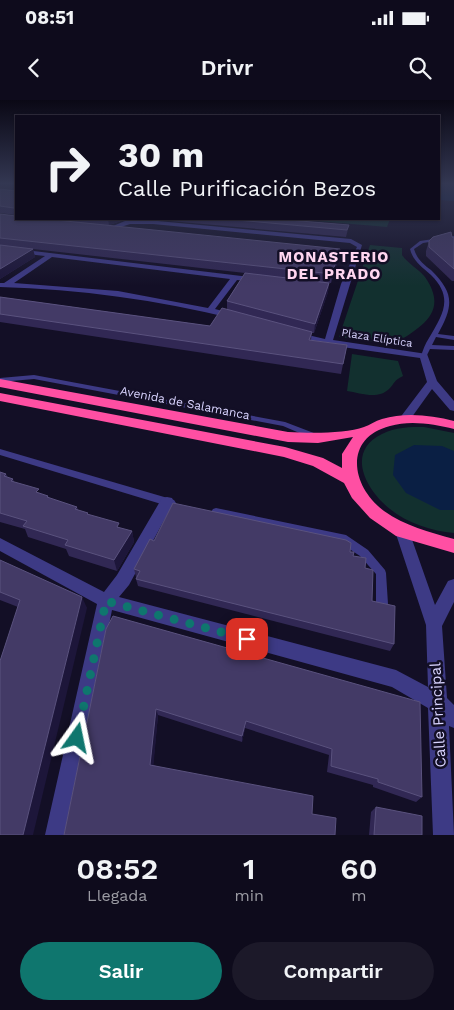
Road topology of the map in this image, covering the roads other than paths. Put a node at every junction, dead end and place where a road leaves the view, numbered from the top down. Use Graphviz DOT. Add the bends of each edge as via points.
graph roads {
  1 [pos="128,230"];
  2 [pos="454,237"];
  3 [pos="0,250"];
  4 [pos="317,250"];
  5 [pos="356,254"];
  6 [pos="51,255"];
  7 [pos="235,277"];
  8 [pos="270,281"];
  9 [pos="3,285"];
  10 [pos="334,288"];
  11 [pos="343,289"];
  12 [pos="210,310"];
  13 [pos="246,321"];
  14 [pos="289,333"];
  15 [pos="434,335"];
  16 [pos="454,338"];
  17 [pos="328,342"];
  18 [pos="454,348"];
  19 [pos="426,352"];
  20 [pos="0,381"];
  21 [pos="432,382"];
  22 [pos="0,397"];
  23 [pos="454,408"];
  24 [pos="406,419"];
  25 [pos="454,425"];
  26 [pos="366,432"];
  27 [pos="0,452"];
  28 [pos="350,479"];
  29 [pos="172,503"];
  30 [pos="206,510"];
  31 [pos="402,531"];
  32 [pos="0,544"];
  33 [pos="454,546"];
  34 [pos="454,586"];
  35 [pos="106,601"];
  36 [pos="382,604"];
  37 [pos="434,625"];
  38 [pos="438,703"];
  39 [pos="454,718"];
  40 [pos="56,835"];
  41 [pos="444,835"];
  1 -- 5 [label="street" via="106,228 131,221 153,222 351,241 360,246"];
  2 -- 15 [label="lane" via="422,242 412,248 415,258 437,276 450,297 445,320"];
  3 -- 6 [label="street"];
  4 -- 5 [label="street"];
  5 -- 11 [label="street, Plaza Elíptica"];
  6 -- 7 [label="street"];
  6 -- 9 [label="street"];
  7 -- 8 [label="street"];
  7 -- 12 [label="street"];
  9 -- 12 [label="street" via="110,293"];
  10 -- 11 [label="street"];
  11 -- 17 [label="street, Plaza Elíptica"];
  12 -- 13 [label="street"];
  14 -- 17 [label="street"];
  15 -- 16 [label="lane"];
  15 -- 19 [label="lane"];
  17 -- 19 [label="street, Plaza Elíptica"];
  18 -- 19 [label="lane"];
  19 -- 21 [label="street"];
  20 -- 26 [label="highway, Avenida de Salamanca" via="288,437 318,438"];
  21 -- 23 [label="street"];
  21 -- 24 [label="street"];
  22 -- 28 [label="highway" via="285,452 318,462"];
  24 -- 25 [label="highway"];
  24 -- 26 [label="highway" via="386,422"];
  26 -- 28 [label="highway" via="349,454"];
  27 -- 29 [label="lane"];
  28 -- 31 [label="highway" via="358,494 376,514"];
  29 -- 35 [label="street"];
  30 -- 36 [label="lane" via="342,538 364,553 381,573"];
  31 -- 33 [label="highway"];
  31 -- 37 [label="street, Calle Principal"];
  32 -- 35 [label="street"];
  34 -- 37 [label="street"];
  35 -- 38 [label="street" via="396,680"];
  35 -- 40 [label="street"];
  37 -- 38 [label="street, Calle Principal"];
  38 -- 39 [label="street"];
  38 -- 41 [label="street, Calle Principal"];
}
